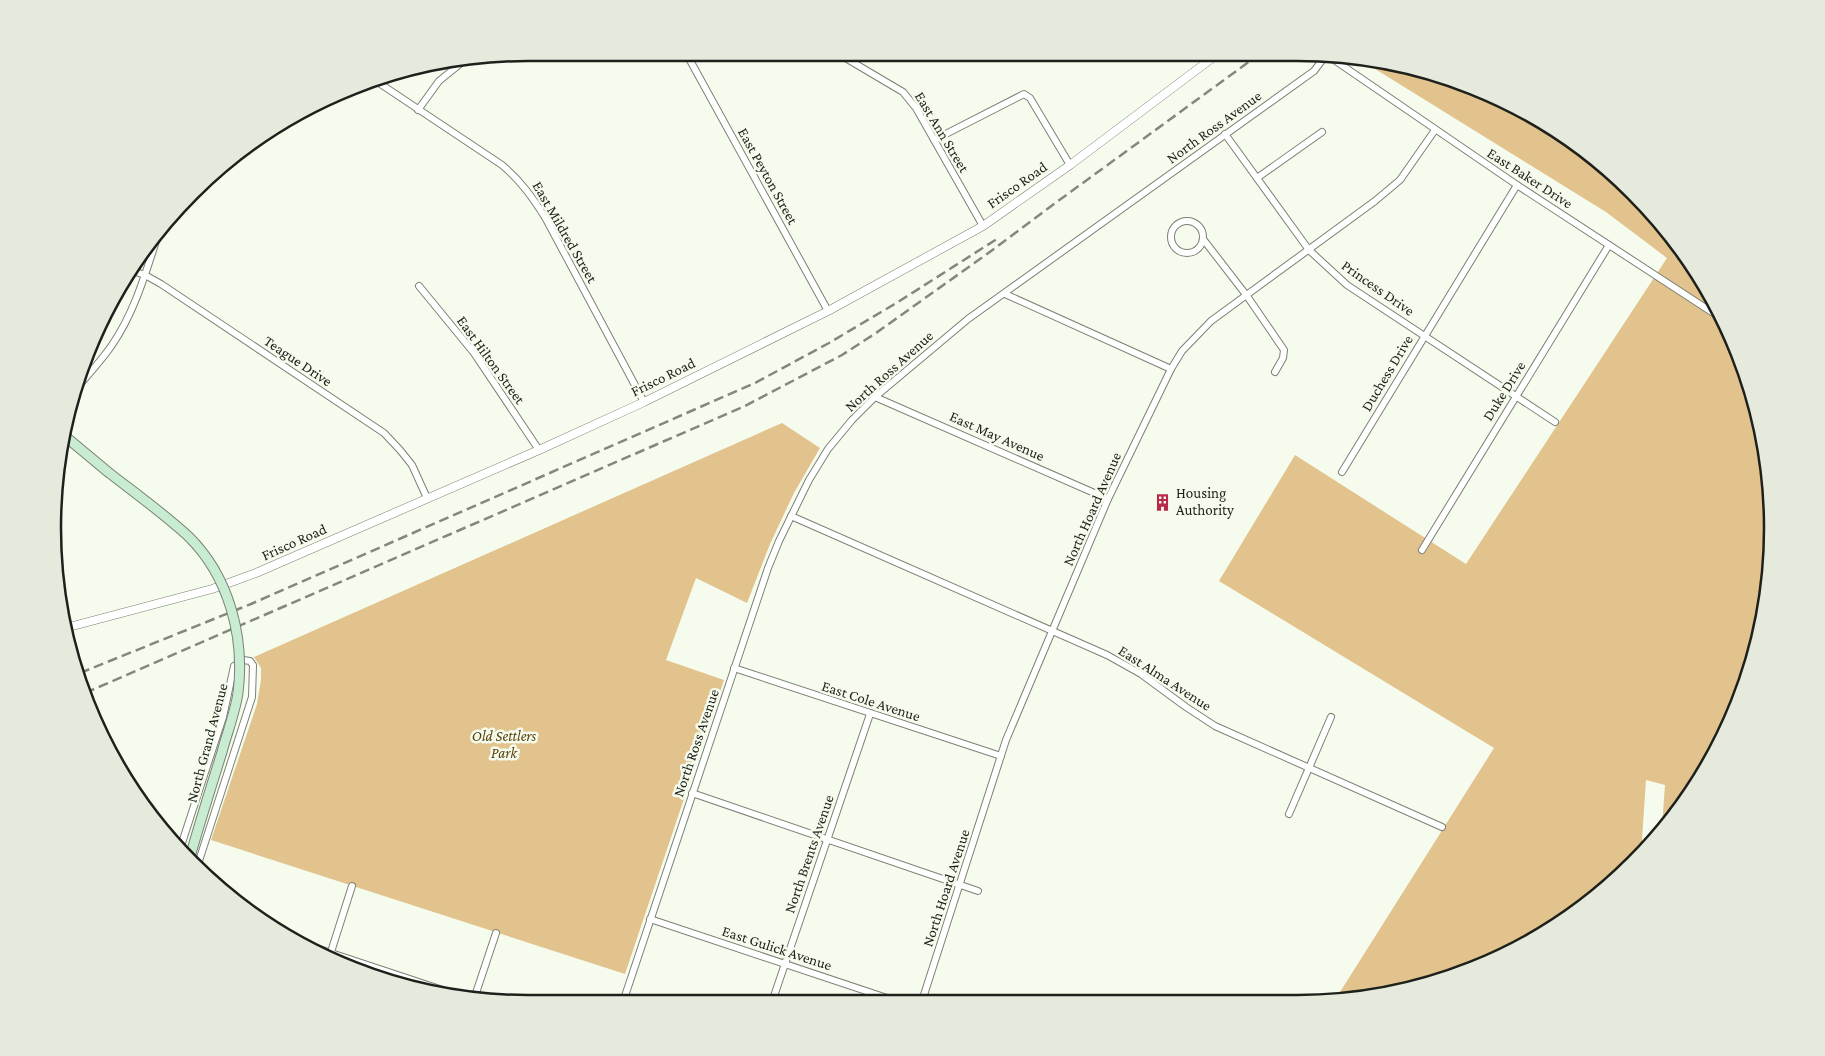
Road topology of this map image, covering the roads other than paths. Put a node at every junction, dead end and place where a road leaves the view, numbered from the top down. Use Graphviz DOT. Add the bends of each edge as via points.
graph roads {
  1 [pos="690,61"];
  2 [pos="851,61"];
  3 [pos="1208,61"];
  4 [pos="1320,62"];
  5 [pos="1338,63"];
  6 [pos="457,67"];
  7 [pos="382,85"];
  8 [pos="418,110"];
  9 [pos="1435,130"];
  10 [pos="1322,132"];
  11 [pos="1225,134"];
  12 [pos="934,140"];
  13 [pos="1070,165"];
  14 [pos="1257,178"];
  15 [pos="1517,185"];
  16 [pos="983,226"];
  17 [pos="1203,239"];
  18 [pos="1609,244"];
  19 [pos="1309,250"];
  20 [pos="153,251"];
  21 [pos="138,273"];
  22 [pos="145,275"];
  23 [pos="419,286"];
  24 [pos="1005,294"];
  25 [pos="1247,296"];
  26 [pos="1710,310"];
  27 [pos="828,311"];
  28 [pos="1425,335"];
  29 [pos="1171,369"];
  30 [pos="1275,372"];
  31 [pos="87,376"];
  32 [pos="1516,395"];
  33 [pos="875,397"];
  34 [pos="644,402"];
  35 [pos="1555,422"];
  36 [pos="70,440"];
  37 [pos="539,450"];
  38 [pos="1342,472"];
  39 [pos="427,498"];
  40 [pos="1108,499"];
  41 [pos="791,516"];
  42 [pos="1422,550"];
  43 [pos="72,626"];
  44 [pos="1052,631"];
  45 [pos="734,668"];
  46 [pos="870,714"];
  47 [pos="1331,717"];
  48 [pos="1001,756"];
  49 [pos="1308,768"];
  50 [pos="692,793"];
  51 [pos="1289,814"];
  52 [pos="1442,827"];
  53 [pos="827,838"];
  54 [pos="182,842"];
  55 [pos="192,851"];
  56 [pos="199,859"];
  57 [pos="960,885"];
  58 [pos="352,886"];
  59 [pos="978,891"];
  60 [pos="650,919"];
  61 [pos="496,933"];
  62 [pos="331,951"];
  63 [pos="785,964"];
  64 [pos="368,966"];
  65 [pos="410,980"];
  66 [pos="476,992"];
  67 [pos="625,995"];
  68 [pos="774,995"];
  69 [pos="878,995"];
  70 [pos="924,995"];
  1 -- 27 [label="street, East Peyton Street"];
  2 -- 12 [label="street, East Ann Street" via="904,92"];
  3 -- 13 [label="street, Frisco Road"];
  4 -- 11 [label="street, North Ross Avenue" via="1314,71"];
  5 -- 9 [label="street, East Baker Drive"];
  6 -- 8 [label="street" via="439,81"];
  7 -- 8 [label="street, East Mildred Street"];
  8 -- 34 [label="street, East Mildred Street" via="502,164 530,192"];
  9 -- 15 [label="street, East Baker Drive"];
  9 -- 19 [label="street, North Hoard Avenue" via="1400,180"];
  10 -- 14 [label="street"];
  11 -- 14 [label="street, Princess Drive"];
  11 -- 24 [label="street, North Ross Avenue"];
  12 -- 13 [label="street" via="1024,94 1030,98"];
  12 -- 16 [label="street, East Ann Street"];
  13 -- 16 [label="street, Frisco Road"];
  14 -- 19 [label="street, Princess Drive"];
  15 -- 18 [label="street, East Baker Drive"];
  15 -- 28 [label="street, Duchess Drive"];
  16 -- 27 [label="street, Frisco Road"];
  17 -- 17 [label="street" via="1198,249 1188,254 1173,246 1170,235 1174,226 1188,221 1198,225"];
  17 -- 25 [label="street"];
  18 -- 26 [label="street, East Baker Drive"];
  18 -- 32 [label="street, Duke Drive"];
  19 -- 25 [label="street, North Hoard Avenue"];
  19 -- 28 [label="street, Princess Drive" via="1347,285"];
  20 -- 22 [label="street"];
  21 -- 22 [label="street, Teague Drive"];
  22 -- 31 [label="street" via="113,344"];
  22 -- 39 [label="street, Teague Drive" via="384,433 412,465"];
  23 -- 37 [label="street, East Hilton Street" via="474,354"];
  24 -- 29 [label="street"];
  24 -- 33 [label="street, North Ross Avenue" via="968,319"];
  25 -- 29 [label="street, North Hoard Avenue" via="1211,321 1182,351"];
  25 -- 30 [label="street" via="1284,350"];
  27 -- 34 [label="street, Frisco Road"];
  28 -- 32 [label="street, Princess Drive"];
  28 -- 38 [label="street, Duchess Drive"];
  29 -- 40 [label="street, North Hoard Avenue"];
  32 -- 35 [label="street, Princess Drive"];
  32 -- 42 [label="street, Duke Drive"];
  33 -- 40 [label="street, East May Avenue"];
  33 -- 41 [label="street, North Ross Avenue" via="828,449"];
  34 -- 37 [label="street, Frisco Road"];
  36 -- 55 [label="main road, North Grand Avenue, bridge" via="188,537 203,554 224,590 236,629 238,694"];
  37 -- 39 [label="street, Frisco Road"];
  39 -- 43 [label="street, Frisco Road" via="212,589"];
  40 -- 44 [label="street, North Hoard Avenue"];
  41 -- 44 [label="street, East Alma Avenue"];
  41 -- 45 [label="street, North Ross Avenue" via="768,568"];
  44 -- 48 [label="street, North Hoard Avenue"];
  44 -- 49 [label="street, East Alma Avenue" via="1141,674 1216,726"];
  45 -- 46 [label="street, East Cole Avenue"];
  45 -- 50 [label="street, North Ross Avenue"];
  46 -- 48 [label="street, East Cole Avenue"];
  46 -- 53 [label="street, North Brents Avenue"];
  47 -- 49 [label="street"];
  48 -- 57 [label="street, North Hoard Avenue"];
  49 -- 51 [label="street"];
  49 -- 52 [label="street, East Alma Avenue"];
  50 -- 53 [label="street"];
  50 -- 60 [label="street, North Ross Avenue"];
  53 -- 57 [label="street"];
  53 -- 63 [label="street, North Brents Avenue"];
  54 -- 56 [label="street" via="223,717 234,666 243,660 250,661 253,665 252,697"];
  57 -- 59 [label="street"];
  57 -- 70 [label="street, North Hoard Avenue"];
  58 -- 62 [label="street"];
  60 -- 63 [label="street, East Gulick Avenue"];
  60 -- 67 [label="street, North Ross Avenue"];
  61 -- 66 [label="street"];
  63 -- 68 [label="street, North Brents Avenue"];
  63 -- 69 [label="street, East Gulick Avenue"];
  64 -- 65 [label="street"];
}
